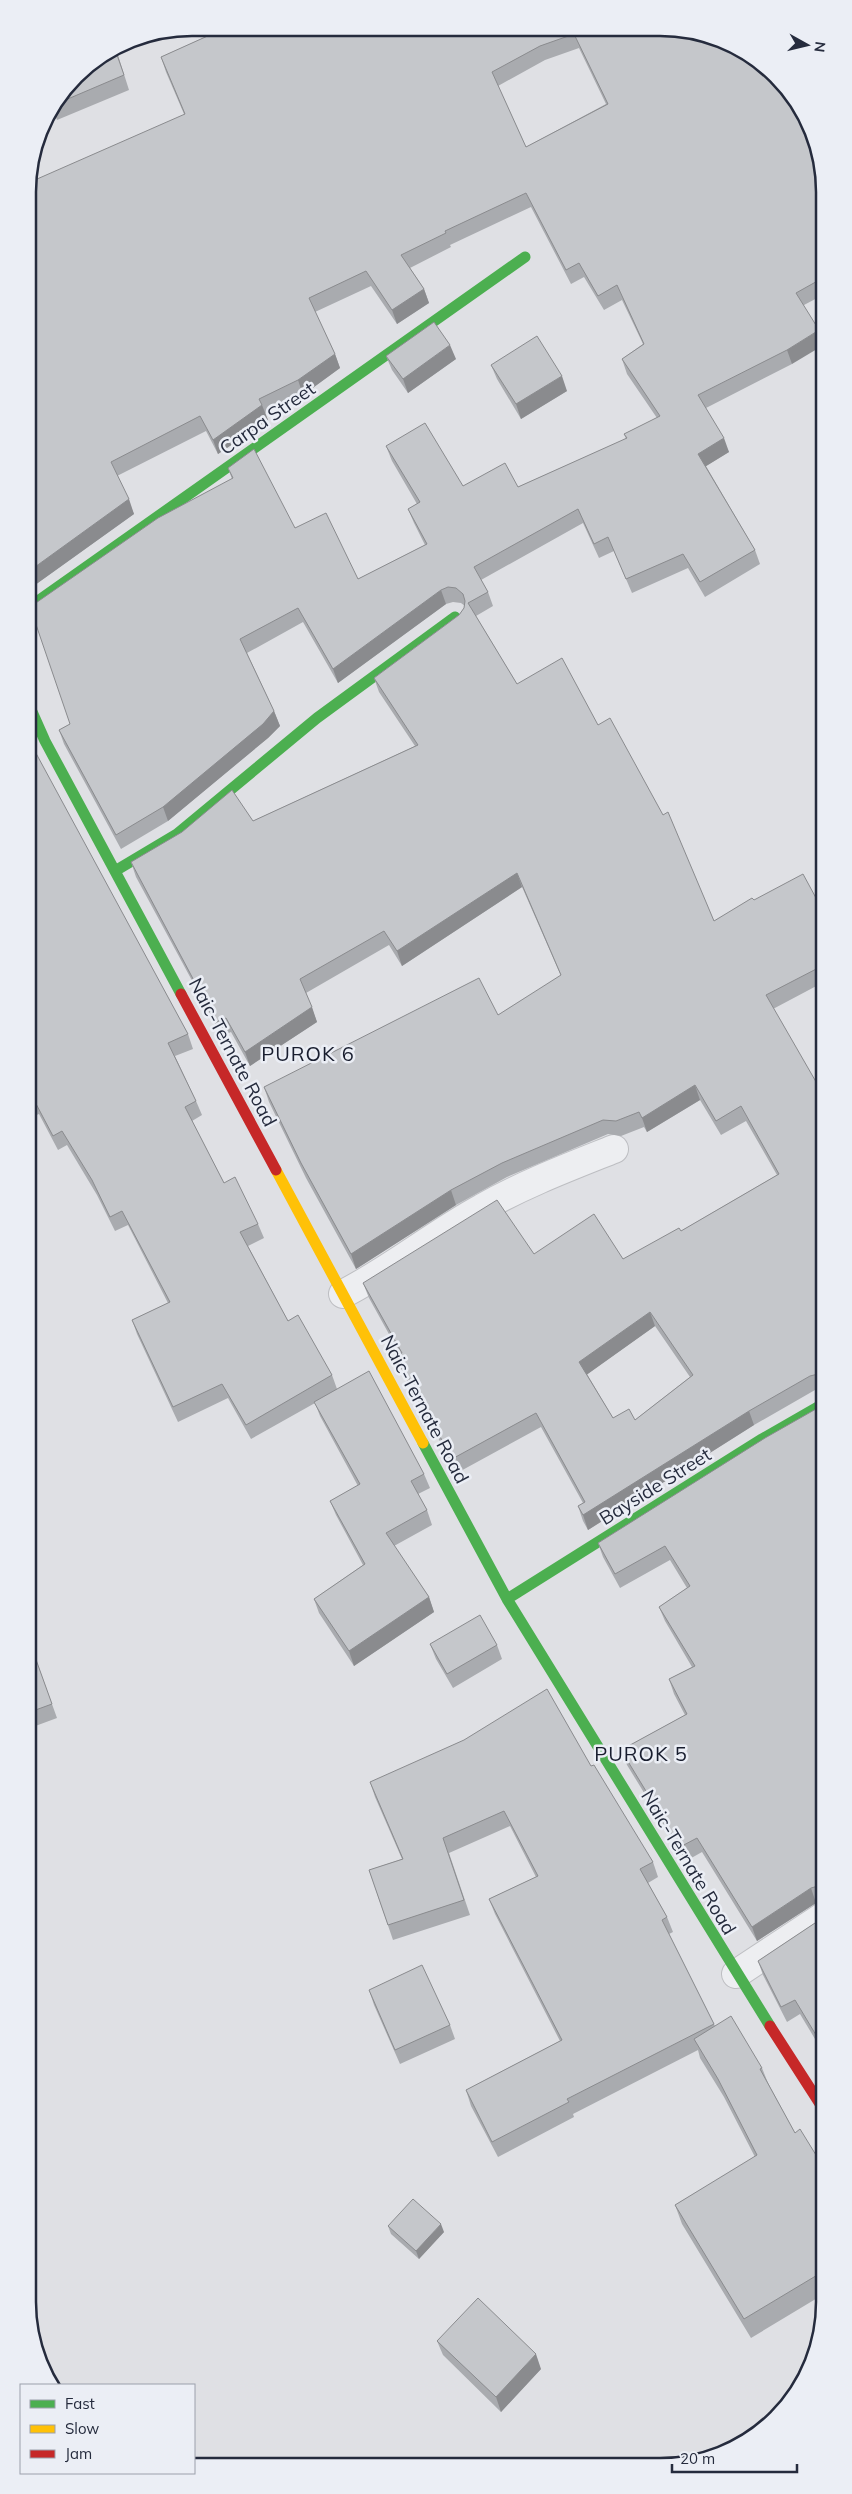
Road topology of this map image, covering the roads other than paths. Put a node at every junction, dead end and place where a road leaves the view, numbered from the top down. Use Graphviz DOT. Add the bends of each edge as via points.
graph roads {
  1 [pos="525,257"];
  2 [pos="37,602"];
  3 [pos="455,617"];
  4 [pos="37,721"];
  5 [pos="115,871"];
  6 [pos="614,1149"];
  7 [pos="343,1294"];
  8 [pos="815,1408"];
  9 [pos="507,1599"];
  10 [pos="815,1922"];
  11 [pos="736,1974"];
  12 [pos="815,2096"];
  1 -- 2 [label="main road, Carpa Street"];
  3 -- 5 [label="main road" via="317,718 177,834"];
  4 -- 5 [label="main road, Naic-Ternate Road"];
  5 -- 7 [label="main road, Naic-Ternate Road"];
  6 -- 7 [label="street" via="481,1208 372,1279"];
  7 -- 9 [label="main road, Naic-Ternate Road"];
  8 -- 9 [label="main road, Bayside Street"];
  9 -- 11 [label="main road, Naic-Ternate Road"];
  10 -- 11 [label="street"];
  11 -- 12 [label="main road, Naic-Ternate Road"];
}
